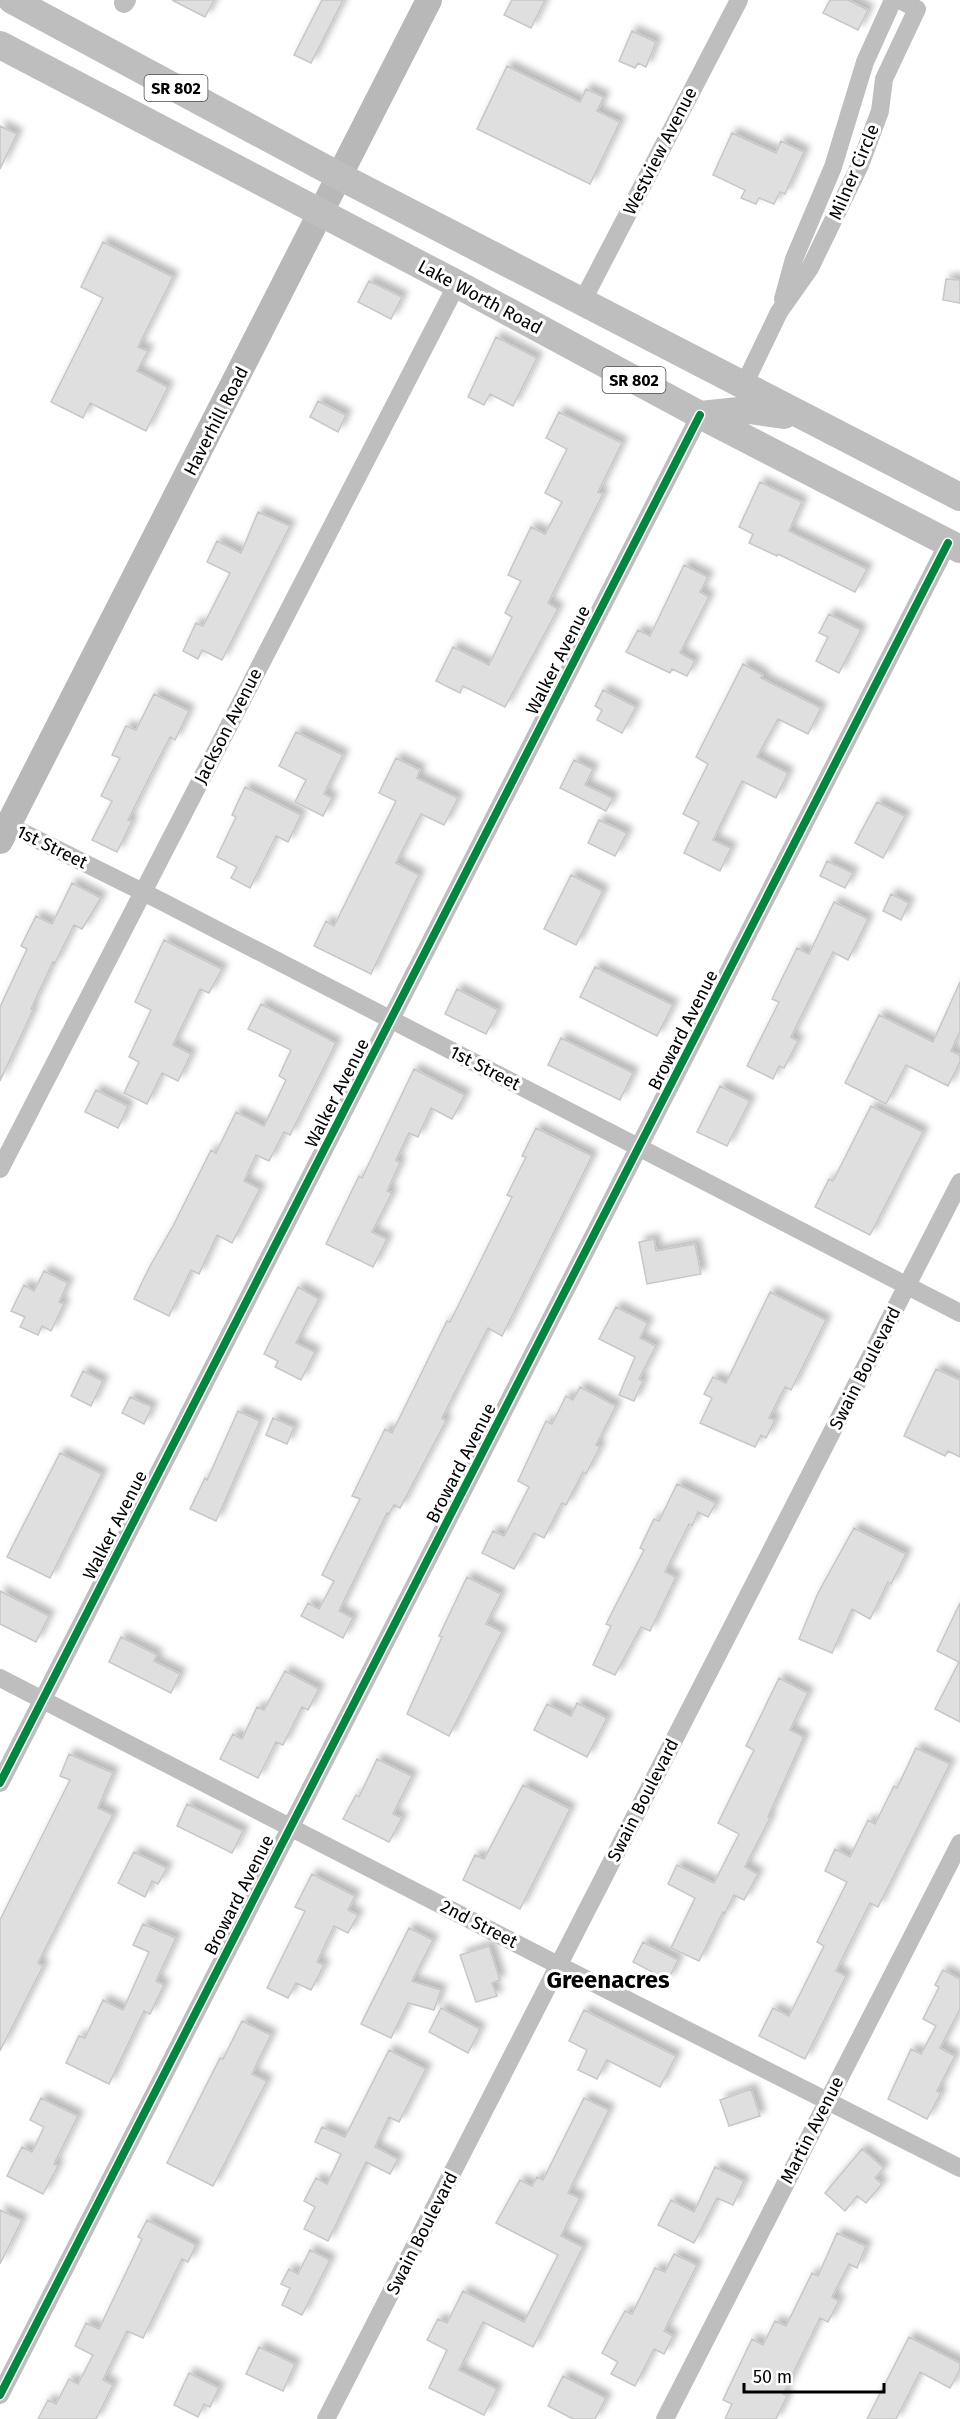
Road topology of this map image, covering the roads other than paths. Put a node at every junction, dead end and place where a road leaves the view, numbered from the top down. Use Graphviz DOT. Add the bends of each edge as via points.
graph roads {
  1 [pos="12,0"];
  2 [pos="429,0"];
  3 [pos="739,0"];
  4 [pos="893,0"];
  5 [pos="900,0"];
  6 [pos="0,45"];
  7 [pos="341,177"];
  8 [pos="322,215"];
  9 [pos="457,284"];
  10 [pos="582,302"];
  11 [pos="779,312"];
  12 [pos="744,385"];
  13 [pos="700,416"];
  14 [pos="807,418"];
  15 [pos="960,497"];
  16 [pos="954,546"];
  17 [pos="4,833"];
  18 [pos="142,891"];
  19 [pos="391,1019"];
  20 [pos="639,1148"];
  21 [pos="0,1169"];
  22 [pos="960,1182"];
  23 [pos="906,1287"];
  24 [pos="960,1313"];
  25 [pos="0,1678"];
  26 [pos="42,1700"];
  27 [pos="0,1783"];
  28 [pos="291,1828"];
  29 [pos="960,1843"];
  30 [pos="558,1965"];
  31 [pos="827,2100"];
  32 [pos="960,2168"];
  33 [pos="0,2396"];
  34 [pos="326,2419"];
  35 [pos="665,2419"];
  1 -- 7 [label="main road, SR 802"];
  2 -- 7 [label="street, Haverhill Road"];
  3 -- 10 [label="street, Westview Avenue"];
  4 -- 11 [label="street, Milner Circle" via="866,62 832,167 794,259"];
  5 -- 11 [label="street, Milner Circle" via="917,9 884,79 880,111 860,165 810,268"];
  6 -- 8 [label="main road, Lake Worth Road / SR 802"];
  7 -- 8 [label="street, Haverhill Road"];
  7 -- 10 [label="main road, SR 802"];
  8 -- 9 [label="main road, Lake Worth Road / SR 802"];
  8 -- 17 [label="street, Haverhill Road"];
  9 -- 13 [label="main road, Lake Worth Road / SR 802"];
  9 -- 18 [label="street, Jackson Avenue"];
  10 -- 12 [label="main road, SR 802"];
  11 -- 12 [label="street, Milner Circle"];
  12 -- 14 [label="main road, SR 802"];
  13 -- 14 [label="main road" via="749,410"];
  13 -- 16 [label="main road, Lake Worth Road / SR 802"];
  13 -- 19 [label="street, Walker Avenue"];
  14 -- 15 [label="main road, SR 802"];
  16 -- 20 [label="street, Broward Avenue"];
  17 -- 18 [label="street, 1st Street"];
  18 -- 19 [label="street, 1st Street"];
  18 -- 21 [label="street, Jackson Avenue"];
  19 -- 20 [label="street, 1st Street"];
  19 -- 26 [label="street, Walker Avenue"];
  20 -- 23 [label="street, 1st Street"];
  20 -- 28 [label="street, Broward Avenue"];
  22 -- 23 [label="street, Swain Boulevard"];
  23 -- 24 [label="street, 1st Street"];
  23 -- 30 [label="street, Swain Boulevard"];
  25 -- 26 [label="street, 2nd Street"];
  26 -- 27 [label="street, Walker Avenue"];
  26 -- 28 [label="street, 2nd Street"];
  28 -- 30 [label="street, 2nd Street"];
  28 -- 33 [label="street, Broward Avenue"];
  29 -- 31 [label="street, Martin Avenue"];
  30 -- 31 [label="street, 2nd Street"];
  30 -- 34 [label="street, Swain Boulevard"];
  31 -- 32 [label="street, 2nd Street"];
  31 -- 35 [label="street, Martin Avenue"];
}
